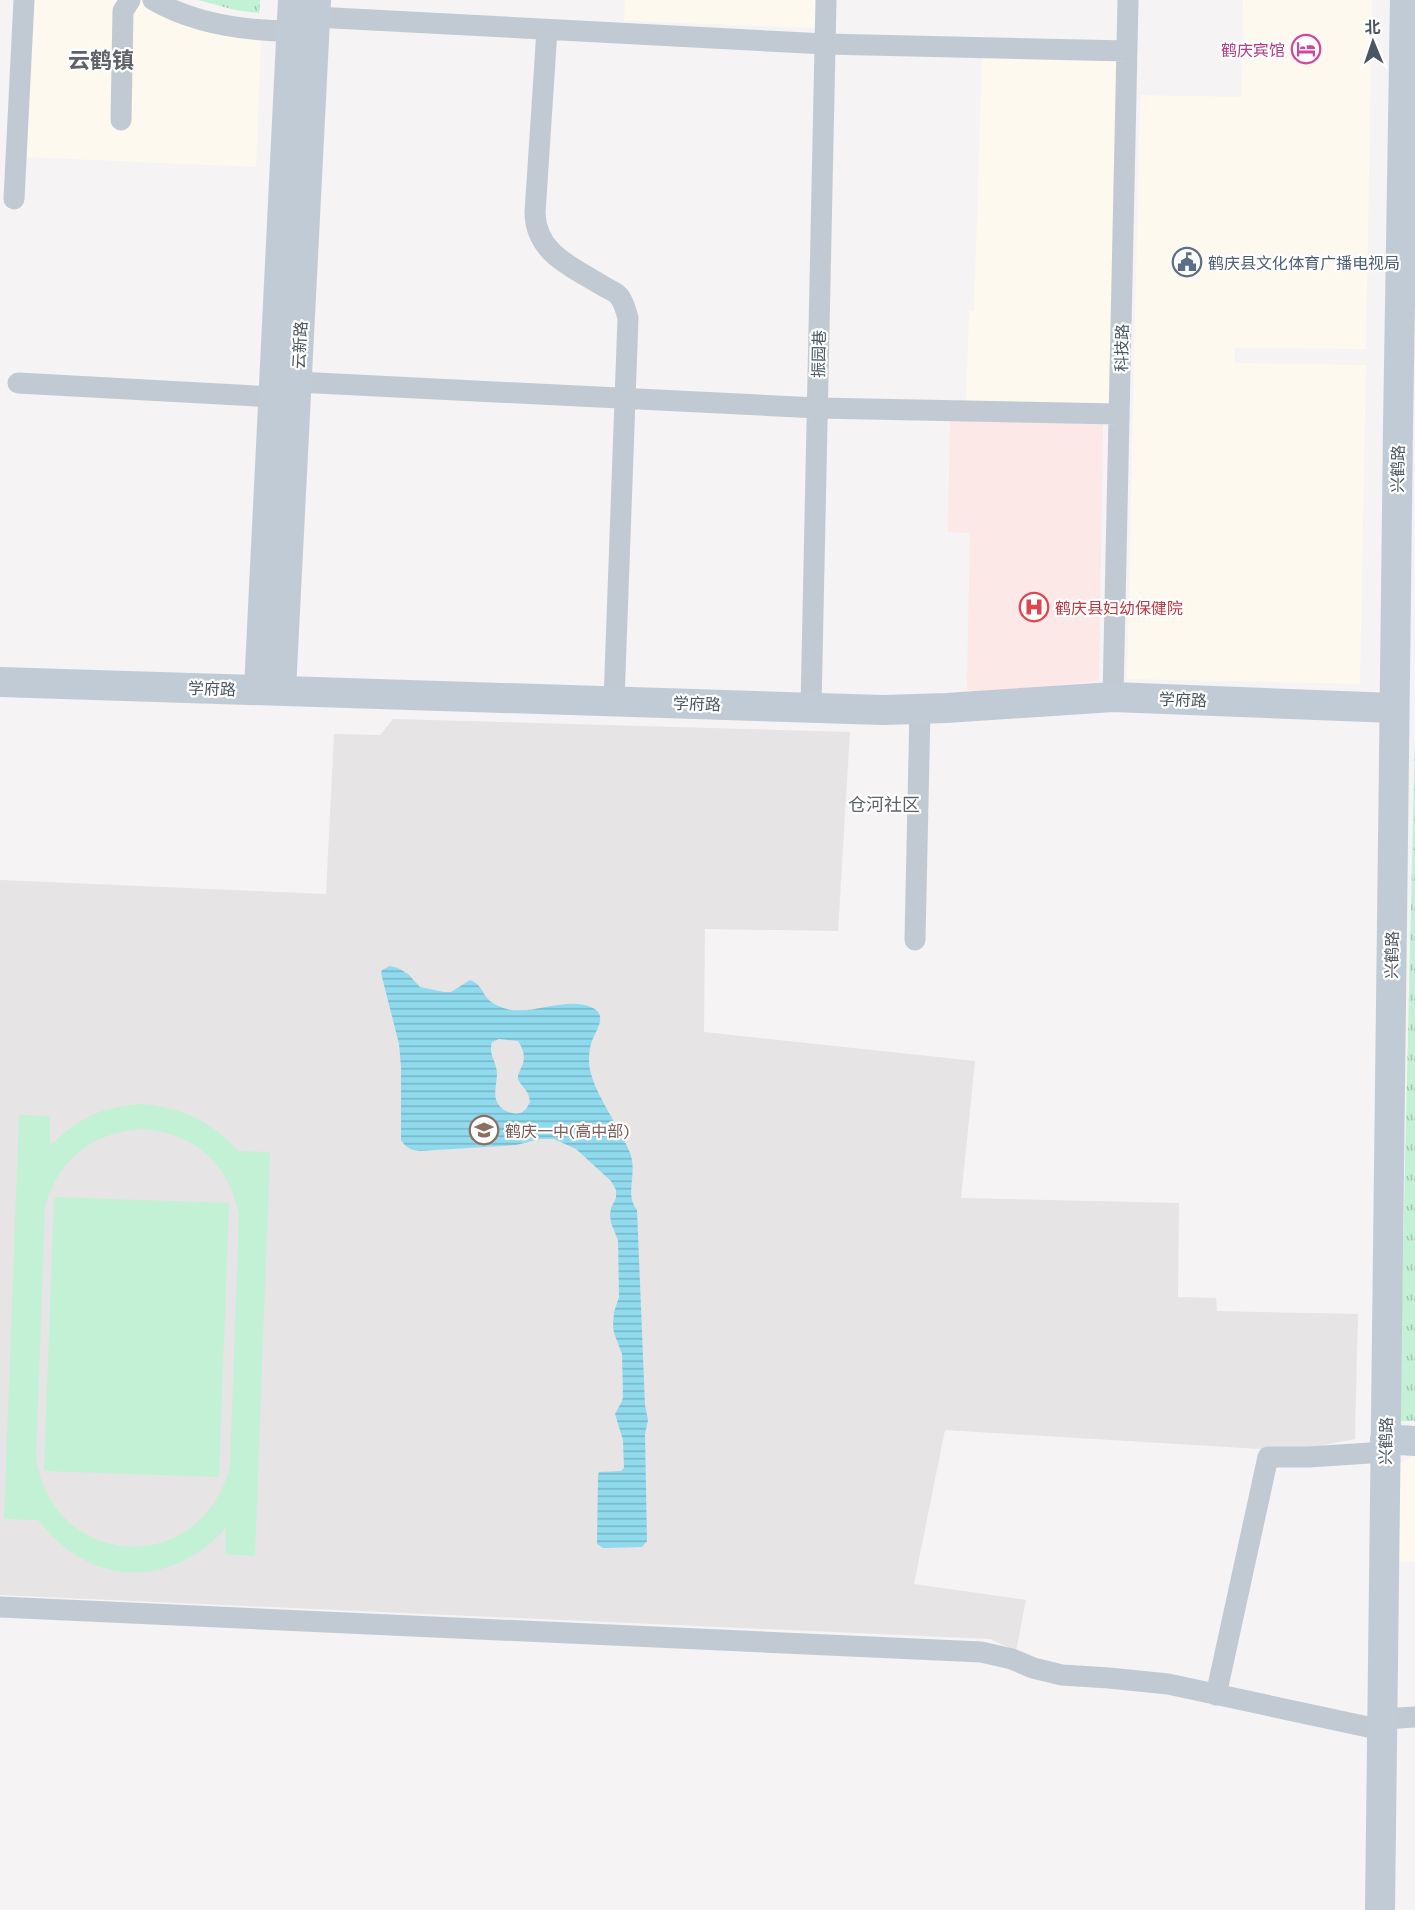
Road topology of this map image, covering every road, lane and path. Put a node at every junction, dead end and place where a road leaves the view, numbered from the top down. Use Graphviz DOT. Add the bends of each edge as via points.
graph roads {
  1 [pos="24,0"];
  2 [pos="130,0"];
  3 [pos="153,0"];
  4 [pos="826,0"];
  5 [pos="1128,0"];
  6 [pos="1405,0"];
  7 [pos="304,12"];
  8 [pos="547,30"];
  9 [pos="825,44"];
  10 [pos="1127,51"];
  11 [pos="121,120"];
  12 [pos="14,199"];
  13 [pos="18,383"];
  14 [pos="285,389"];
  15 [pos="626,398"];
  16 [pos="817,408"];
  17 [pos="1119,414"];
  18 [pos="1406,427"];
  19 [pos="1405,638"];
  20 [pos="0,682"];
  21 [pos="270,690"];
  22 [pos="1113,697"];
  23 [pos="614,701"];
  24 [pos="811,707"];
  25 [pos="920,708"];
  26 [pos="1394,708"];
  27 [pos="915,940"];
  28 [pos="1415,1441"];
  29 [pos="1385,1446"];
  30 [pos="0,1607"];
  31 [pos="1216,1695"];
  32 [pos="1415,1718"];
  33 [pos="1382,1724"];
  34 [pos="1380,1910"];
  1 -- 12 [label="street"];
  2 -- 11 [label="street" via="123,11"];
  3 -- 7 [label="street" via="172,11 215,24 249,29"];
  4 -- 9 [label="street, 振园巷"];
  5 -- 10 [label="street, 科技路"];
  6 -- 18 [label="street, 兴鹤路"];
  7 -- 8 [label="street"];
  7 -- 14 [label="street, 云新路"];
  8 -- 9 [label="street"];
  8 -- 15 [label="street" via="536,223 542,241 554,255 619,296 628,328"];
  9 -- 10 [label="street"];
  9 -- 16 [label="street, 振园巷"];
  10 -- 17 [label="street, 科技路"];
  13 -- 14 [label="street"];
  14 -- 15 [label="street"];
  14 -- 21 [label="street, 云新路"];
  15 -- 16 [label="street"];
  15 -- 23 [label="street"];
  16 -- 17 [label="street"];
  16 -- 24 [label="street, 振园巷"];
  17 -- 22 [label="street, 科技路"];
  18 -- 19 [label="street, 兴鹤路"];
  19 -- 26 [label="street, 兴鹤路"];
  20 -- 21 [label="street, 学府路"];
  21 -- 23 [label="street, 学府路"];
  22 -- 25 [label="street, 学府路"];
  22 -- 26 [label="street, 学府路"];
  23 -- 24 [label="street, 学府路"];
  24 -- 25 [label="street, 学府路"];
  25 -- 27 [label="street"];
  26 -- 29 [label="street, 兴鹤路"];
  28 -- 29 [label="street"];
  29 -- 31 [label="street" via="1309,1457 1268,1456"];
  29 -- 33 [label="street, 兴鹤路"];
  30 -- 31 [label="street" via="981,1652 1062,1675 1168,1684"];
  31 -- 33 [label="street"];
  32 -- 33 [label="street"];
  33 -- 34 [label="street, 兴鹤路"];
}
